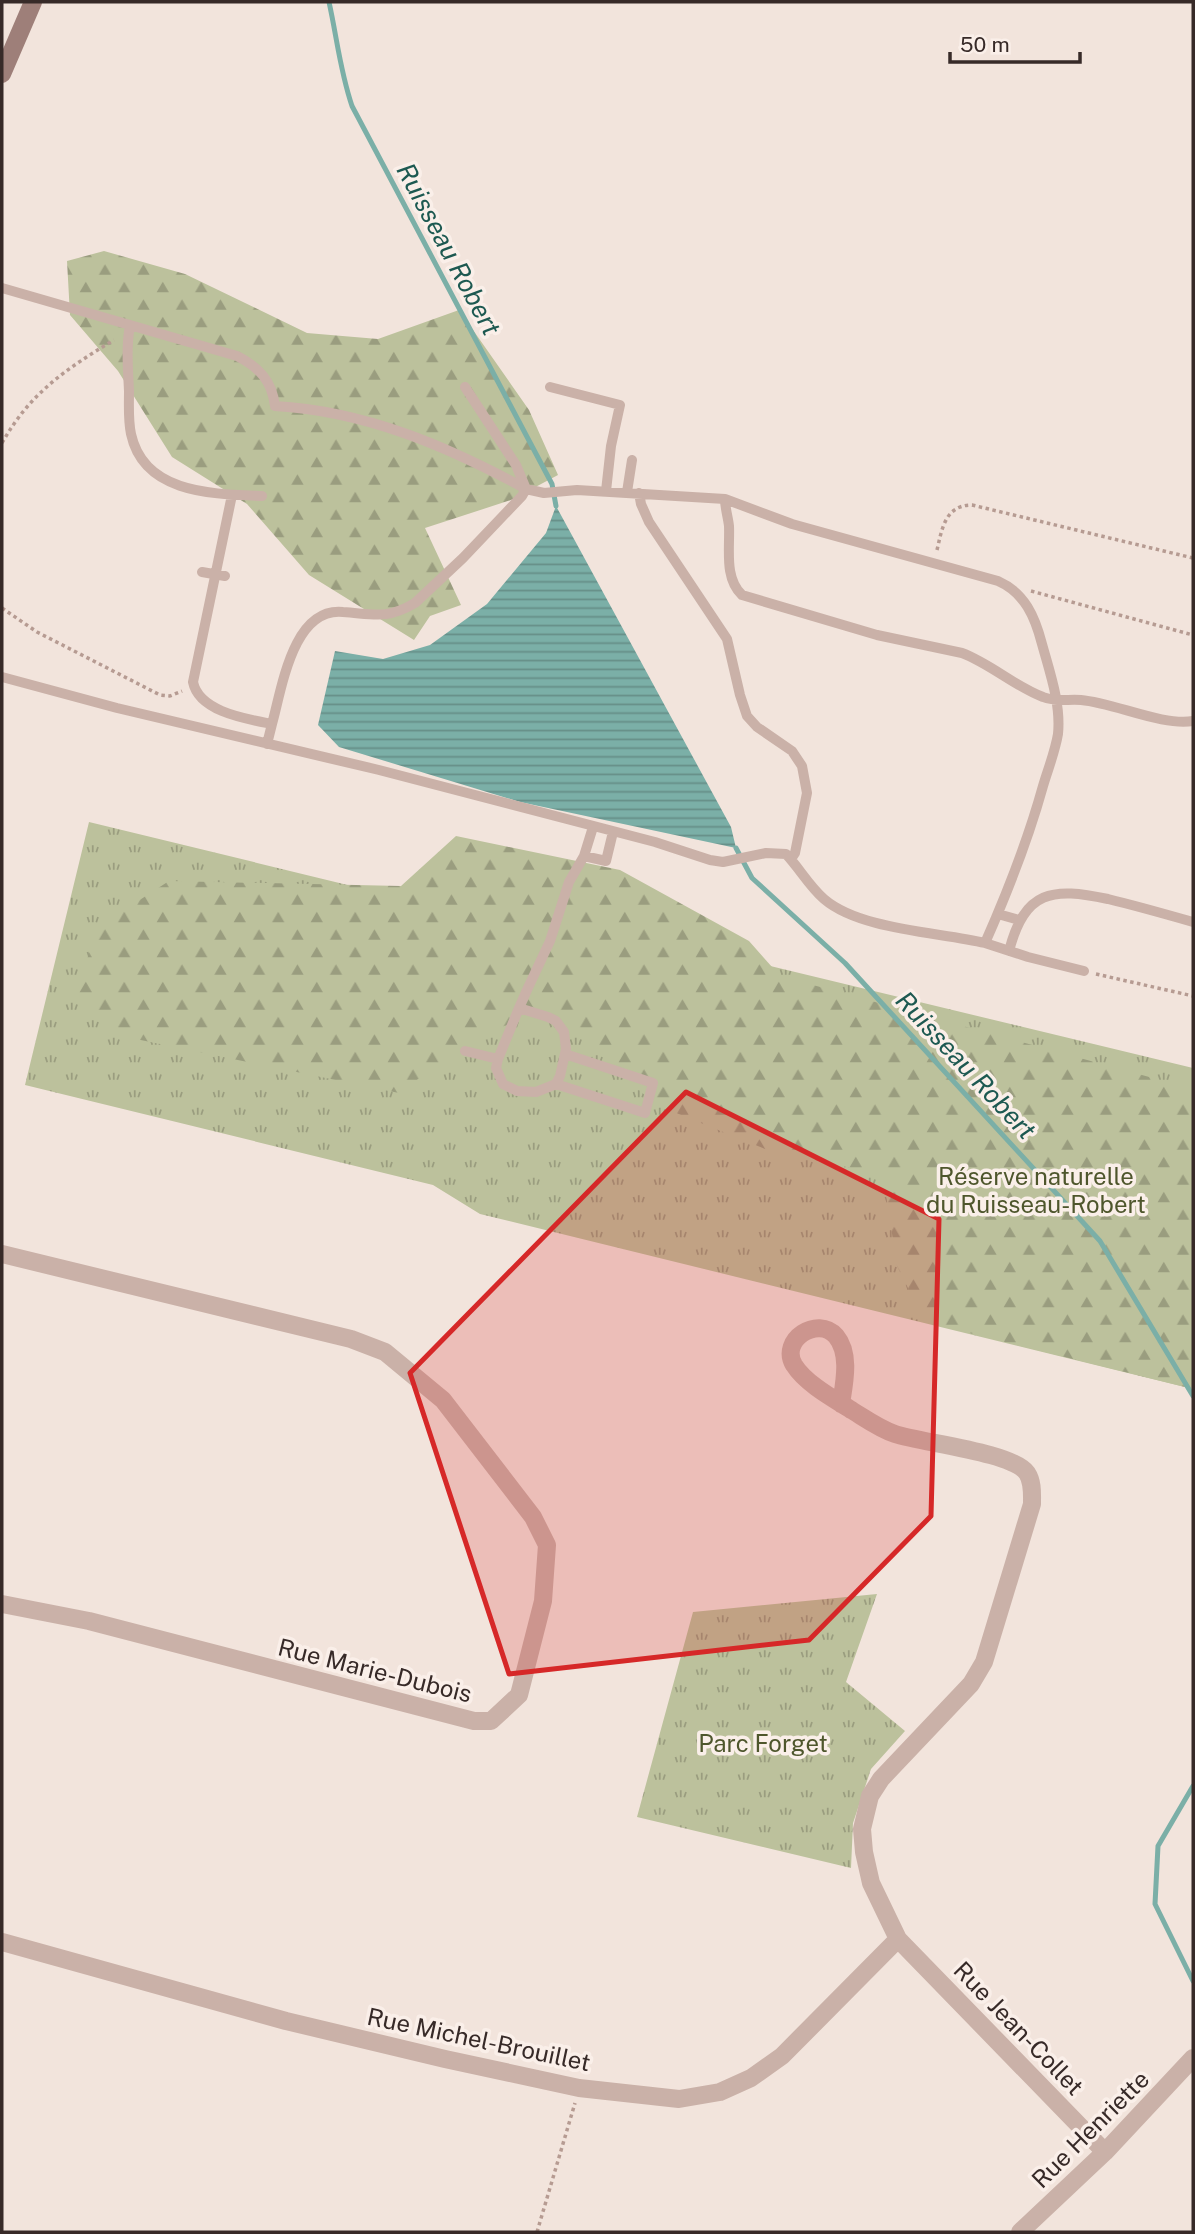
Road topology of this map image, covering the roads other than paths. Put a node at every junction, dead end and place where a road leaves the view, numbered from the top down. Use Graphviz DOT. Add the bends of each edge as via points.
graph roads {
  1 [pos="33,2"];
  2 [pos="2,74"];
  3 [pos="2,288"];
  4 [pos="130,325"];
  5 [pos="465,387"];
  6 [pos="550,387"];
  7 [pos="632,460"];
  8 [pos="526,489"];
  9 [pos="606,491"];
  10 [pos="626,492"];
  11 [pos="639,493"];
  12 [pos="232,495"];
  13 [pos="262,496"];
  14 [pos="725,499"];
  15 [pos="202,572"];
  16 [pos="220,575"];
  17 [pos="2,677"];
  18 [pos="1056,700"];
  19 [pos="1193,721"];
  20 [pos="272,724"];
  21 [pos="267,744"];
  22 [pos="593,827"];
  23 [pos="613,832"];
  24 [pos="584,856"];
  25 [pos="791,859"];
  26 [pos="998,914"];
  27 [pos="1019,920"];
  28 [pos="1193,922"];
  29 [pos="985,943"];
  30 [pos="1009,951"];
  31 [pos="1084,971"];
  32 [pos="519,1008"];
  33 [pos="464,1051"];
  34 [pos="565,1055"];
  35 [pos="498,1059"];
  36 [pos="556,1084"];
  37 [pos="2,1254"];
  38 [pos="841,1404"];
  39 [pos="2,1604"];
  40 [pos="898,1939"];
  41 [pos="2,1942"];
  42 [pos="1193,2059"];
  43 [pos="1105,2152"];
  44 [pos="1020,2232"];
  1 -- 2 [label="street"];
  3 -- 4 [label="lane"];
  4 -- 8 [label="lane" via="252,363 267,380 275,406 378,423 425,440"];
  4 -- 12 [label="lane" via="128,413 140,457 165,480 199,492"];
  5 -- 8 [label="lane" via="516,465"];
  6 -- 9 [label="lane" via="620,405"];
  7 -- 10 [label="lane"];
  8 -- 9 [label="lane" via="544,493"];
  8 -- 20 [label="lane" via="516,505 415,603 382,616 332,611 308,625 286,673"];
  9 -- 10 [label="lane"];
  10 -- 11 [label="lane"];
  11 -- 14 [label="lane"];
  11 -- 25 [label="lane" via="649,522 727,639 747,716 792,751 802,766 806,806"];
  12 -- 13 [label="lane"];
  12 -- 16 [label="lane"];
  14 -- 18 [label="lane" via="792,524 1009,586 1033,614"];
  14 -- 18 [label="lane" via="731,575 742,595 877,635 962,653 1032,692"];
  15 -- 16 [label="lane"];
  16 -- 20 [label="lane" via="194,687 212,706"];
  17 -- 21 [label="lane"];
  18 -- 19 [label="lane" via="1102,703"];
  18 -- 26 [label="lane" via="1054,750"];
  20 -- 21 [label="lane"];
  21 -- 22 [label="lane"];
  22 -- 23 [label="lane"];
  22 -- 24 [label="lane"];
  23 -- 24 [label="lane" via="606,861"];
  23 -- 25 [label="lane" via="710,860 732,861 779,852"];
  24 -- 32 [label="lane" via="569,882 550,941"];
  25 -- 29 [label="lane" via="815,891 845,912 884,925"];
  26 -- 27 [label="lane"];
  26 -- 29 [label="lane"];
  27 -- 28 [label="lane" via="1041,899 1066,892"];
  27 -- 30 [label="lane"];
  29 -- 30 [label="lane"];
  30 -- 31 [label="lane"];
  32 -- 34 [label="lane" via="556,1021 564,1032"];
  32 -- 35 [label="lane"];
  33 -- 35 [label="lane"];
  34 -- 36 [label="lane"];
  34 -- 36 [label="lane" via="653,1083 645,1113"];
  35 -- 36 [label="lane" via="499,1077 508,1088 536,1092"];
  37 -- 39 [label="street, Rue Marie-Dubois" via="351,1339 385,1352 443,1401 533,1517 547,1545 543,1601 519,1696 491,1721 474,1721 89,1621"];
  38 -- 40 [label="street, Rue Jean-Collet" via="893,1434 1010,1460 1026,1472 1032,1487 1032,1504 984,1661 971,1684 870,1796 862,1829 864,1852 871,1883"];
  40 -- 41 [label="street, Rue Michel-Brouillet" via="782,2056 720,2092 679,2099 579,2088 286,2021"];
  40 -- 43 [label="street, Rue Jean-Collet"];
  42 -- 43 [label="street, Rue Henriette"];
  43 -- 44 [label="street, Rue Henriette"];
}
